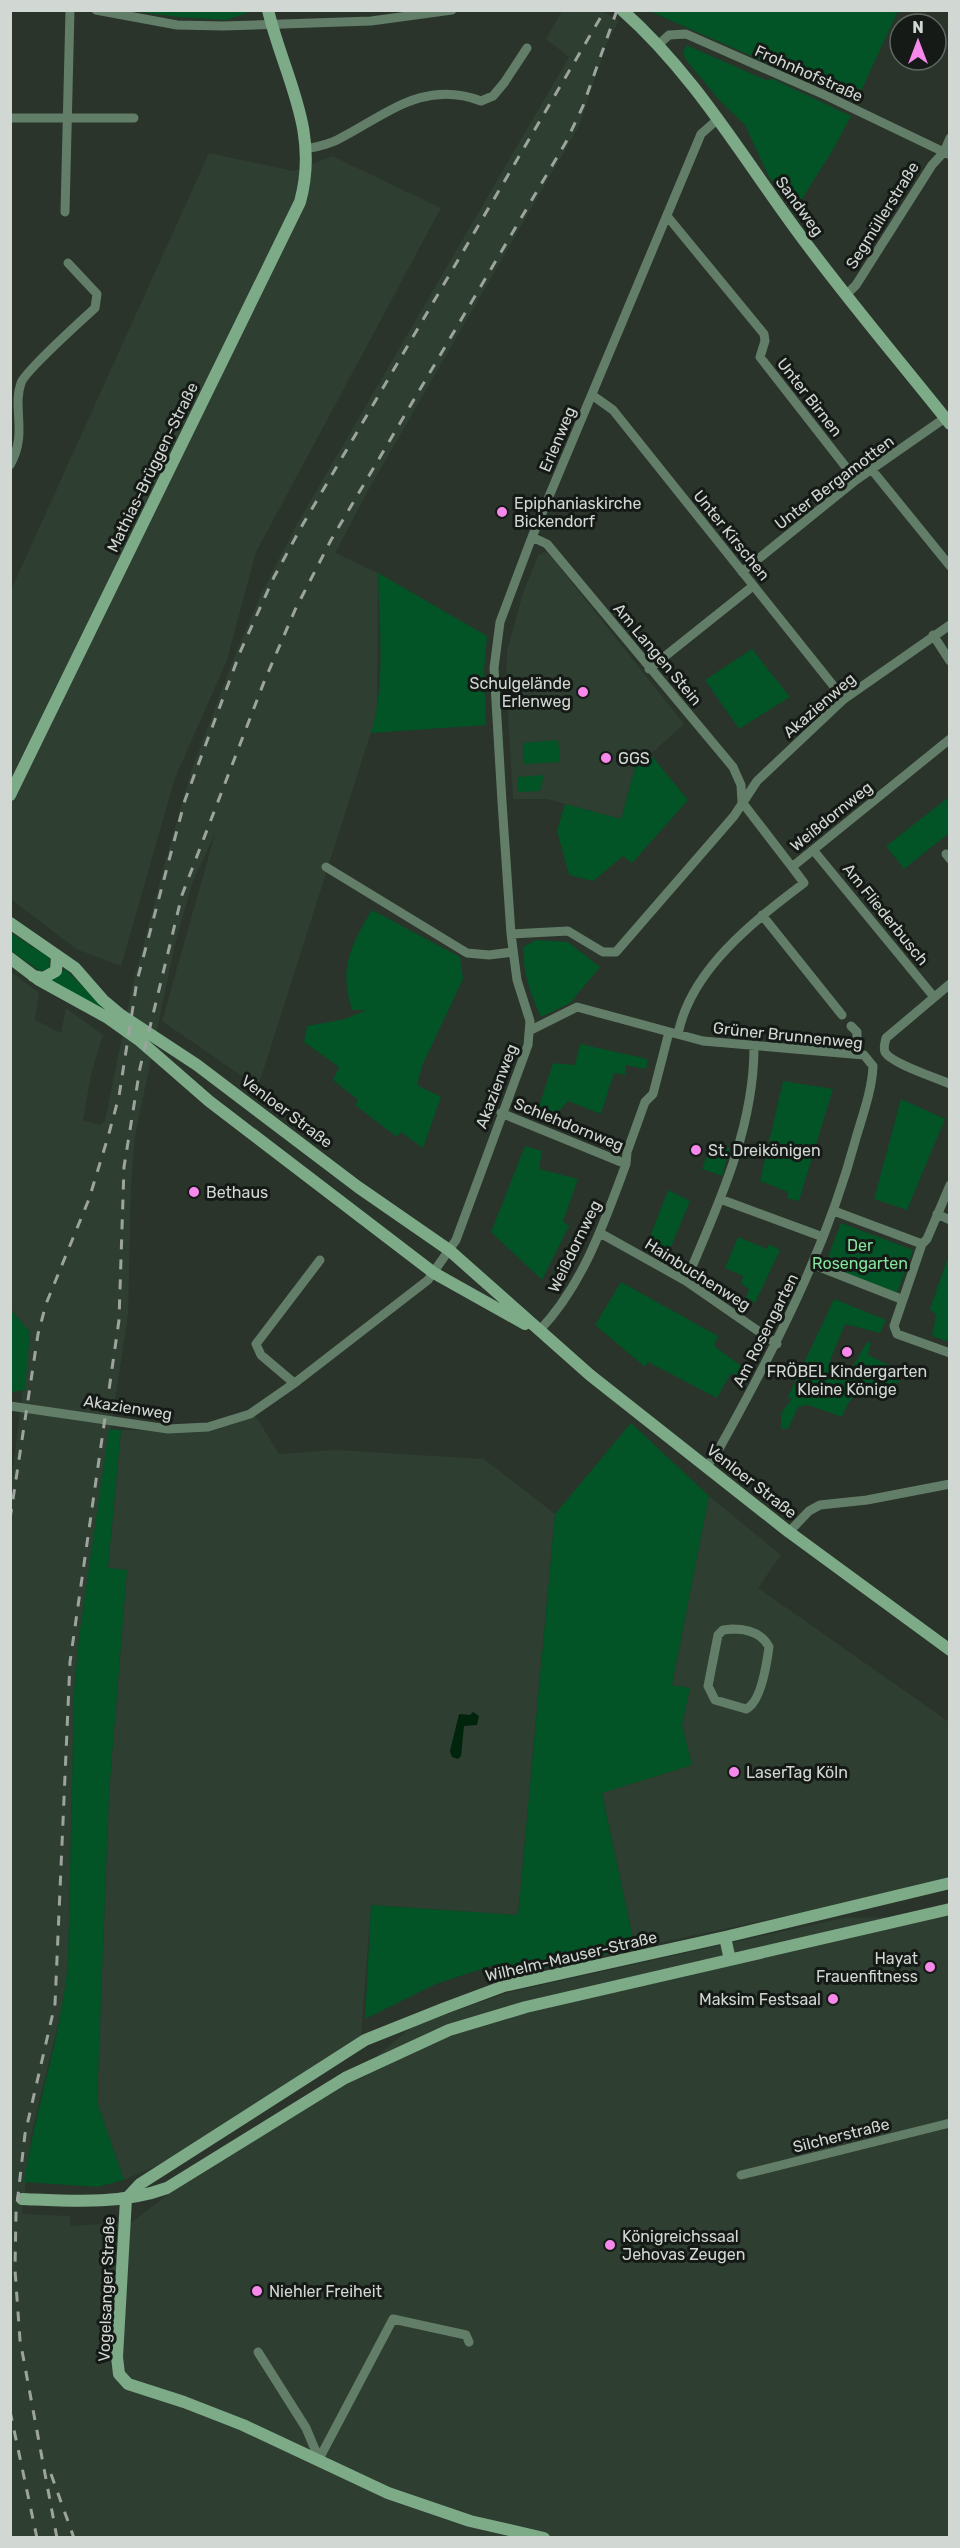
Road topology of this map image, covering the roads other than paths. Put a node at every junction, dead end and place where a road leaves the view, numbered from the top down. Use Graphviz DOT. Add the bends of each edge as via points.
graph roads {
  1 [pos="70,10"];
  2 [pos="96,10"];
  3 [pos="453,10"];
  4 [pos="622,10"];
  5 [pos="270,17"];
  6 [pos="657,46"];
  7 [pos="527,48"];
  8 [pos="10,118"];
  9 [pos="134,118"];
  10 [pos="68,119"];
  11 [pos="718,119"];
  12 [pos="950,138"];
  13 [pos="306,149"];
  14 [pos="947,153"];
  15 [pos="65,212"];
  16 [pos="668,216"];
  17 [pos="68,263"];
  18 [pos="846,295"];
  19 [pos="10,377"];
  20 [pos="20,384"];
  21 [pos="592,395"];
  22 [pos="947,421"];
  23 [pos="10,465"];
  24 [pos="872,470"];
  25 [pos="856,480"];
  26 [pos="532,537"];
  27 [pos="950,566"];
  28 [pos="742,572"];
  29 [pos="753,586"];
  30 [pos="950,625"];
  31 [pos="933,635"];
  32 [pos="950,662"];
  33 [pos="649,669"];
  34 [pos="844,699"];
  35 [pos="950,740"];
  36 [pos="10,795"];
  37 [pos="742,802"];
  38 [pos="814,851"];
  39 [pos="326,867"];
  40 [pos="792,867"];
  41 [pos="762,915"];
  42 [pos="10,923"];
  43 [pos="511,934"];
  44 [pos="513,952"];
  45 [pos="57,956"];
  46 [pos="10,958"];
  47 [pos="32,976"];
  48 [pos="950,984"];
  49 [pos="934,997"];
  50 [pos="842,1015"];
  51 [pos="851,1026"];
  52 [pos="531,1030"];
  53 [pos="673,1033"];
  54 [pos="754,1047"];
  55 [pos="857,1054"];
  56 [pos="871,1061"];
  57 [pos="950,1084"];
  58 [pos="501,1113"];
  59 [pos="626,1164"];
  60 [pos="950,1185"];
  61 [pos="720,1199"];
  62 [pos="834,1211"];
  63 [pos="937,1214"];
  64 [pos="950,1220"];
  65 [pos="600,1233"];
  66 [pos="824,1238"];
  67 [pos="922,1244"];
  68 [pos="449,1250"];
  69 [pos="320,1260"];
  70 [pos="814,1265"];
  71 [pos="434,1273"];
  72 [pos="686,1281"];
  73 [pos="901,1299"];
  74 [pos="539,1331"];
  75 [pos="777,1344"];
  76 [pos="950,1353"];
  77 [pos="294,1383"];
  78 [pos="10,1406"];
  79 [pos="706,1467"];
  80 [pos="950,1484"];
  81 [pos="789,1532"];
  82 [pos="746,1629"];
  83 [pos="950,1650"];
  84 [pos="950,1883"];
  85 [pos="950,1909"];
  86 [pos="724,1937"];
  87 [pos="730,1960"];
  88 [pos="269,2100"];
  89 [pos="280,2118"];
  90 [pos="950,2123"];
  91 [pos="741,2175"];
  92 [pos="22,2199"];
  93 [pos="126,2199"];
  94 [pos="469,2342"];
  95 [pos="258,2352"];
  96 [pos="319,2459"];
  97 [pos="544,2538"];
  1 -- 10 [label="street"];
  2 -- 5 [label="street" via="177,25"];
  3 -- 5 [label="street" via="371,21"];
  4 -- 6 [label="street, Sandweg"];
  5 -- 13 [label="street, Mathias-Brüggen-Straße" via="297,96"];
  6 -- 11 [label="street, Sandweg"];
  6 -- 14 [label="street, Frohnhofstraße" via="669,35 686,34"];
  7 -- 13 [label="street" via="493,96 481,101 444,93 422,96 334,142"];
  8 -- 10 [label="street"];
  9 -- 10 [label="street"];
  10 -- 15 [label="street"];
  11 -- 16 [label="street, Erlenweg" via="701,134"];
  11 -- 18 [label="street, Sandweg"];
  12 -- 14 [label="street, Segmüllerstraße"];
  13 -- 36 [label="street, Mathias-Brüggen-Straße" via="303,189 295,214"];
  14 -- 18 [label="street, Segmüllerstraße" via="932,165"];
  16 -- 21 [label="street, Erlenweg"];
  16 -- 25 [label="street, Unter Birnen" via="764,334 760,357"];
  17 -- 20 [label="street" via="97,294 95,308 25,374"];
  18 -- 22 [label="street, Sandweg"];
  19 -- 20 [label="street"];
  20 -- 23 [label="street" via="21,425"];
  21 -- 26 [label="street, Erlenweg"];
  21 -- 28 [label="street, Unter Kirschen" via="613,410"];
  22 -- 24 [label="street, Unter Bergamotten"];
  24 -- 25 [label="street, Unter Bergamotten"];
  24 -- 27 [label="street"];
  25 -- 28 [label="street, Unter Bergamotten"];
  26 -- 33 [label="street, Am Langen Stein" via="548,544"];
  26 -- 43 [label="street, Erlenweg" via="500,622 494,668"];
  28 -- 29 [label="street, Unter Kirschen"];
  29 -- 33 [label="street"];
  29 -- 34 [label="street, Unter Kirschen"];
  30 -- 31 [label="street, Akazienweg"];
  31 -- 32 [label="street"];
  31 -- 34 [label="street, Akazienweg"];
  33 -- 37 [label="street, Am Langen Stein" via="733,767 741,785"];
  34 -- 37 [label="street, Akazienweg" via="757,781"];
  35 -- 38 [label="street, Weißdornweg"];
  37 -- 40 [label="street"];
  37 -- 43 [label="street, Akazienweg" via="616,952 603,952 568,931"];
  38 -- 40 [label="street, Weißdornweg"];
  38 -- 49 [label="street, Am Fliederbusch"];
  39 -- 44 [label="street" via="467,953"];
  40 -- 41 [label="street, Weißdornweg" via="804,883"];
  41 -- 50 [label="street"];
  41 -- 53 [label="street, Weißdornweg" via="691,996"];
  42 -- 45 [label="street, Venloer Straße"];
  43 -- 44 [label="street, Akazienweg"];
  44 -- 52 [label="street, Akazienweg"];
  45 -- 47 [label="street" via="56,971 43,978"];
  45 -- 68 [label="street, Venloer Straße" via="121,1015 197,1065"];
  46 -- 47 [label="street, Venloer Straße"];
  47 -- 71 [label="street, Venloer Straße" via="139,1040 209,1101"];
  48 -- 49 [label="street"];
  49 -- 57 [label="street, Grüner Brunnenweg" via="886,1038 885,1053"];
  51 -- 55 [label="street" via="857,1032"];
  52 -- 53 [label="street, Grüner Brunnenweg" via="578,1007"];
  52 -- 58 [label="street, Akazienweg"];
  53 -- 54 [label="street, Grüner Brunnenweg"];
  53 -- 59 [label="street, Weißdornweg" via="653,1094 645,1102 627,1152"];
  54 -- 55 [label="street, Grüner Brunnenweg"];
  54 -- 61 [label="street" via="743,1129"];
  55 -- 56 [label="street, Grüner Brunnenweg"];
  56 -- 62 [label="street, Am Rosengarten" via="873,1077"];
  58 -- 59 [label="street, Schlehdornweg"];
  58 -- 68 [label="street, Akazienweg"];
  59 -- 65 [label="street, Weißdornweg"];
  60 -- 63 [label="street"];
  61 -- 66 [label="street"];
  61 -- 72 [label="street"];
  62 -- 66 [label="street, Am Rosengarten"];
  62 -- 67 [label="street"];
  63 -- 64 [label="street"];
  63 -- 67 [label="street"];
  65 -- 72 [label="street, Hainbuchenweg"];
  65 -- 74 [label="street, Weißdornweg" via="557,1314"];
  66 -- 70 [label="street, Am Rosengarten"];
  67 -- 73 [label="street"];
  68 -- 71 [label="street, Akazienweg"];
  68 -- 74 [label="street, Venloer Straße"];
  69 -- 77 [label="street" via="256,1344 261,1355"];
  70 -- 73 [label="street"];
  70 -- 75 [label="street, Am Rosengarten"];
  71 -- 74 [label="street, Venloer Straße"];
  71 -- 77 [label="street, Akazienweg"];
  72 -- 75 [label="street, Hainbuchenweg"];
  73 -- 76 [label="street" via="894,1330"];
  74 -- 79 [label="street, Venloer Straße"];
  75 -- 79 [label="street, Am Rosengarten"];
  77 -- 78 [label="street, Akazienweg" via="250,1414 228,1423 190,1430"];
  79 -- 81 [label="street, Venloer Straße"];
  80 -- 81 [label="street" via="820,1506 808,1511"];
  81 -- 83 [label="street, Venloer Straße"];
  82 -- 82 [label="street" via="720,1631 708,1686 715,1701 746,1709 757,1697 769,1647"];
  84 -- 86 [label="street, Wilhelm-Mauser-Straße"];
  85 -- 87 [label="street"];
  86 -- 87 [label="street"];
  86 -- 88 [label="street, Wilhelm-Mauser-Straße" via="504,1986 365,2040"];
  87 -- 89 [label="street" via="526,2007 449,2030 367,2066"];
  88 -- 89 [label="street"];
  88 -- 93 [label="street, Wilhelm-Mauser-Straße" via="140,2184"];
  89 -- 93 [label="street" via="167,2188"];
  90 -- 91 [label="street, Silcherstraße"];
  92 -- 93 [label="street, Vogelsanger Straße"];
  93 -- 96 [label="street, Vogelsanger Straße" via="117,2338 123,2380 218,2415"];
  94 -- 96 [label="street" via="466,2335 393,2319"];
  95 -- 96 [label="street" via="306,2428"];
  96 -- 97 [label="street, Vogelsanger Straße" via="423,2506"];
}
